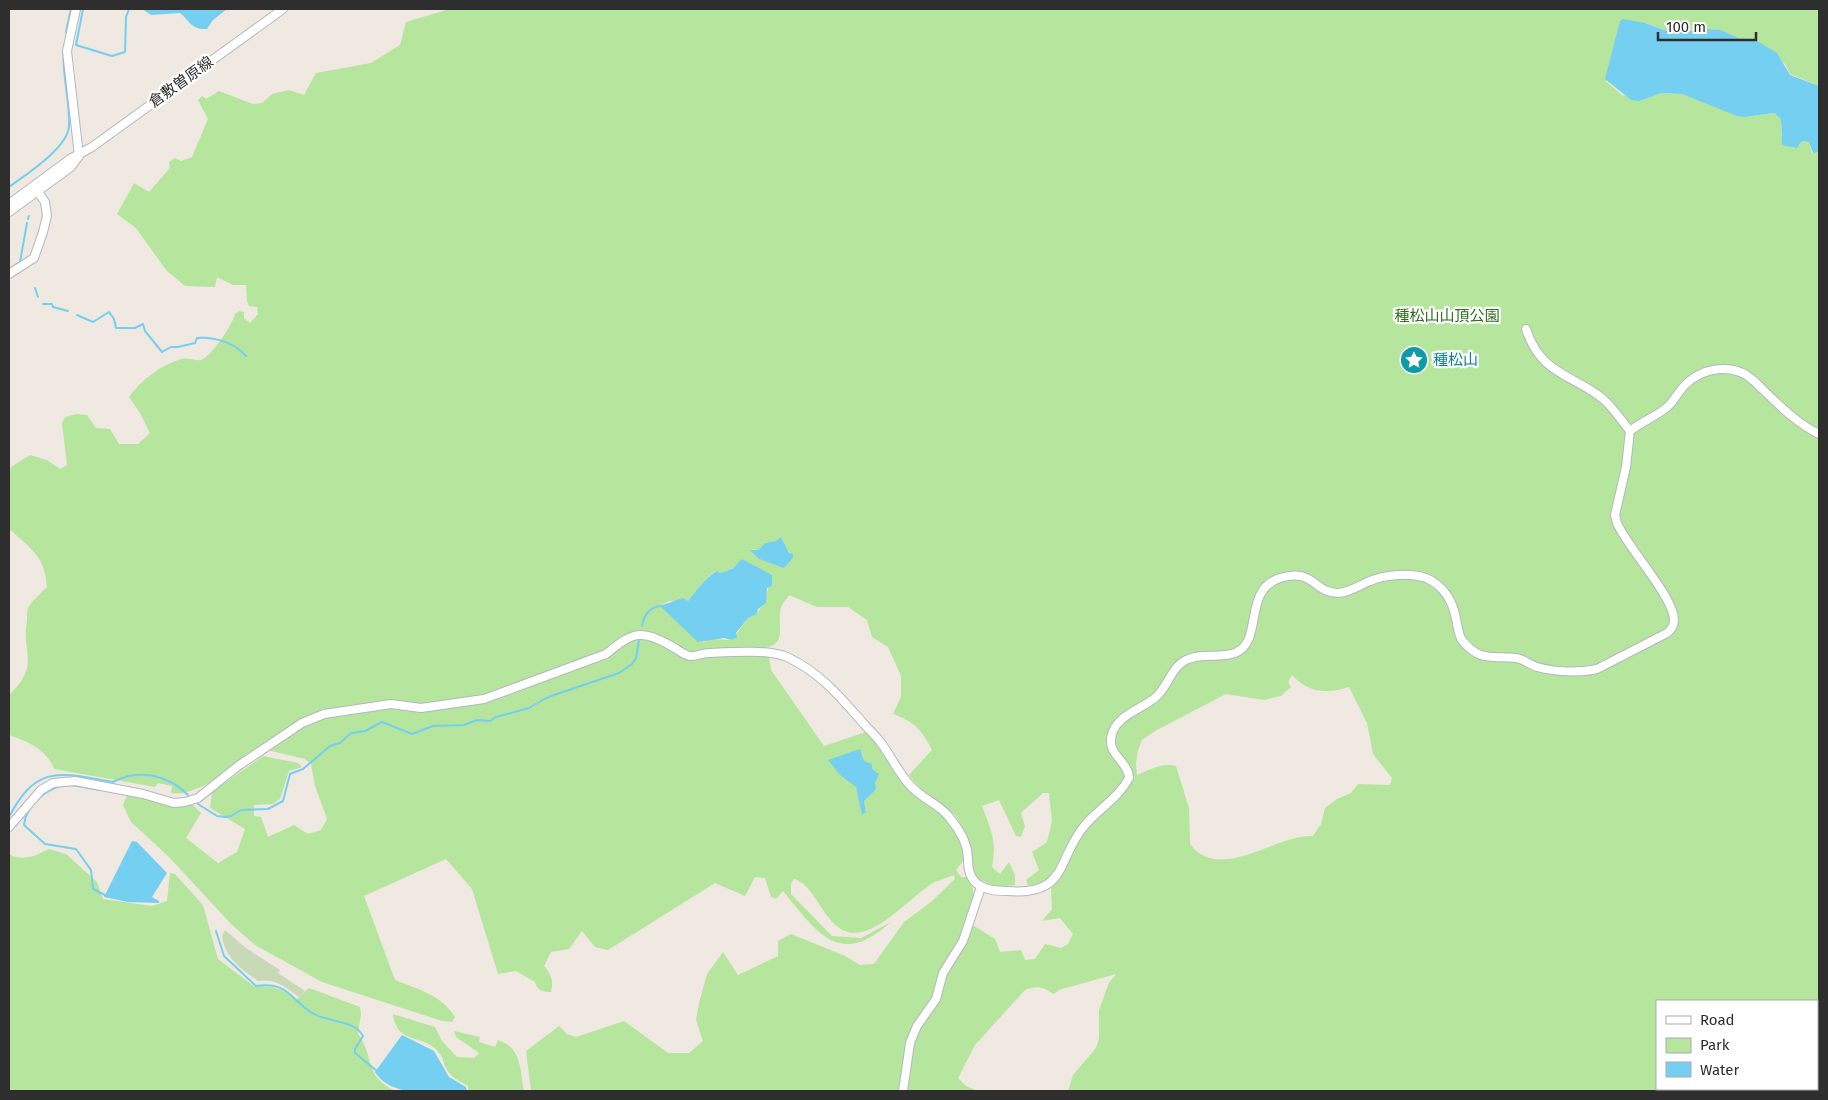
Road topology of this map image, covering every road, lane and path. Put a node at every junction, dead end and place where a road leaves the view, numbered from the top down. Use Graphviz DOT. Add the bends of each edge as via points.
graph roads {
  1 [pos="76,9"];
  2 [pos="283,9"];
  3 [pos="79,156"];
  4 [pos="36,188"];
  5 [pos="9,204"];
  6 [pos="9,212"];
  7 [pos="9,274"];
  8 [pos="1526,329"];
  9 [pos="1630,431"];
  10 [pos="1819,434"];
  11 [pos="9,827"];
  12 [pos="981,887"];
  13 [pos="903,1091"];
  1 -- 3 [label="street" via="68,51"];
  2 -- 3 [label="street, 倉敷曽原線"];
  3 -- 4 [label="street, 倉敷曽原線" via="71,167"];
  4 -- 5 [label="street, 倉敷曽原線"];
  4 -- 6 [label="street, 倉敷曽原線"];
  4 -- 7 [label="street" via="45,202 46,216 38,252 29,262"];
  8 -- 9 [label="street" via="1535,350 1553,370 1604,400"];
  9 -- 10 [label="street" via="1668,407 1686,384 1696,377 1723,368 1748,376"];
  9 -- 12 [label="street" via="1615,515 1620,531 1672,613 1673,624 1667,633 1597,669 1556,670 1538,667 1518,658 1494,659 1475,653 1461,639 1448,596 1442,588 1425,578 1407,575 1386,577 1339,593 1326,591 1303,575 1272,580 1263,587 1256,602 1251,631 1243,648 1229,655 1197,656 1182,662 1158,695 1119,721 1110,741 1112,750 1129,772 1129,778 1084,826 1058,875 1034,890 1014,892"];
  11 -- 12 [label="street" via="41,790 53,783 75,781 174,803 186,802 198,798 238,766 302,723 318,716 391,704 422,708 484,699 606,654 622,641 637,635 652,635 690,656 774,653 820,678 835,690 880,742 922,798 945,811 967,848 968,872"];
  12 -- 13 [label="street" via="963,941 943,973 936,998 910,1043"];
}
